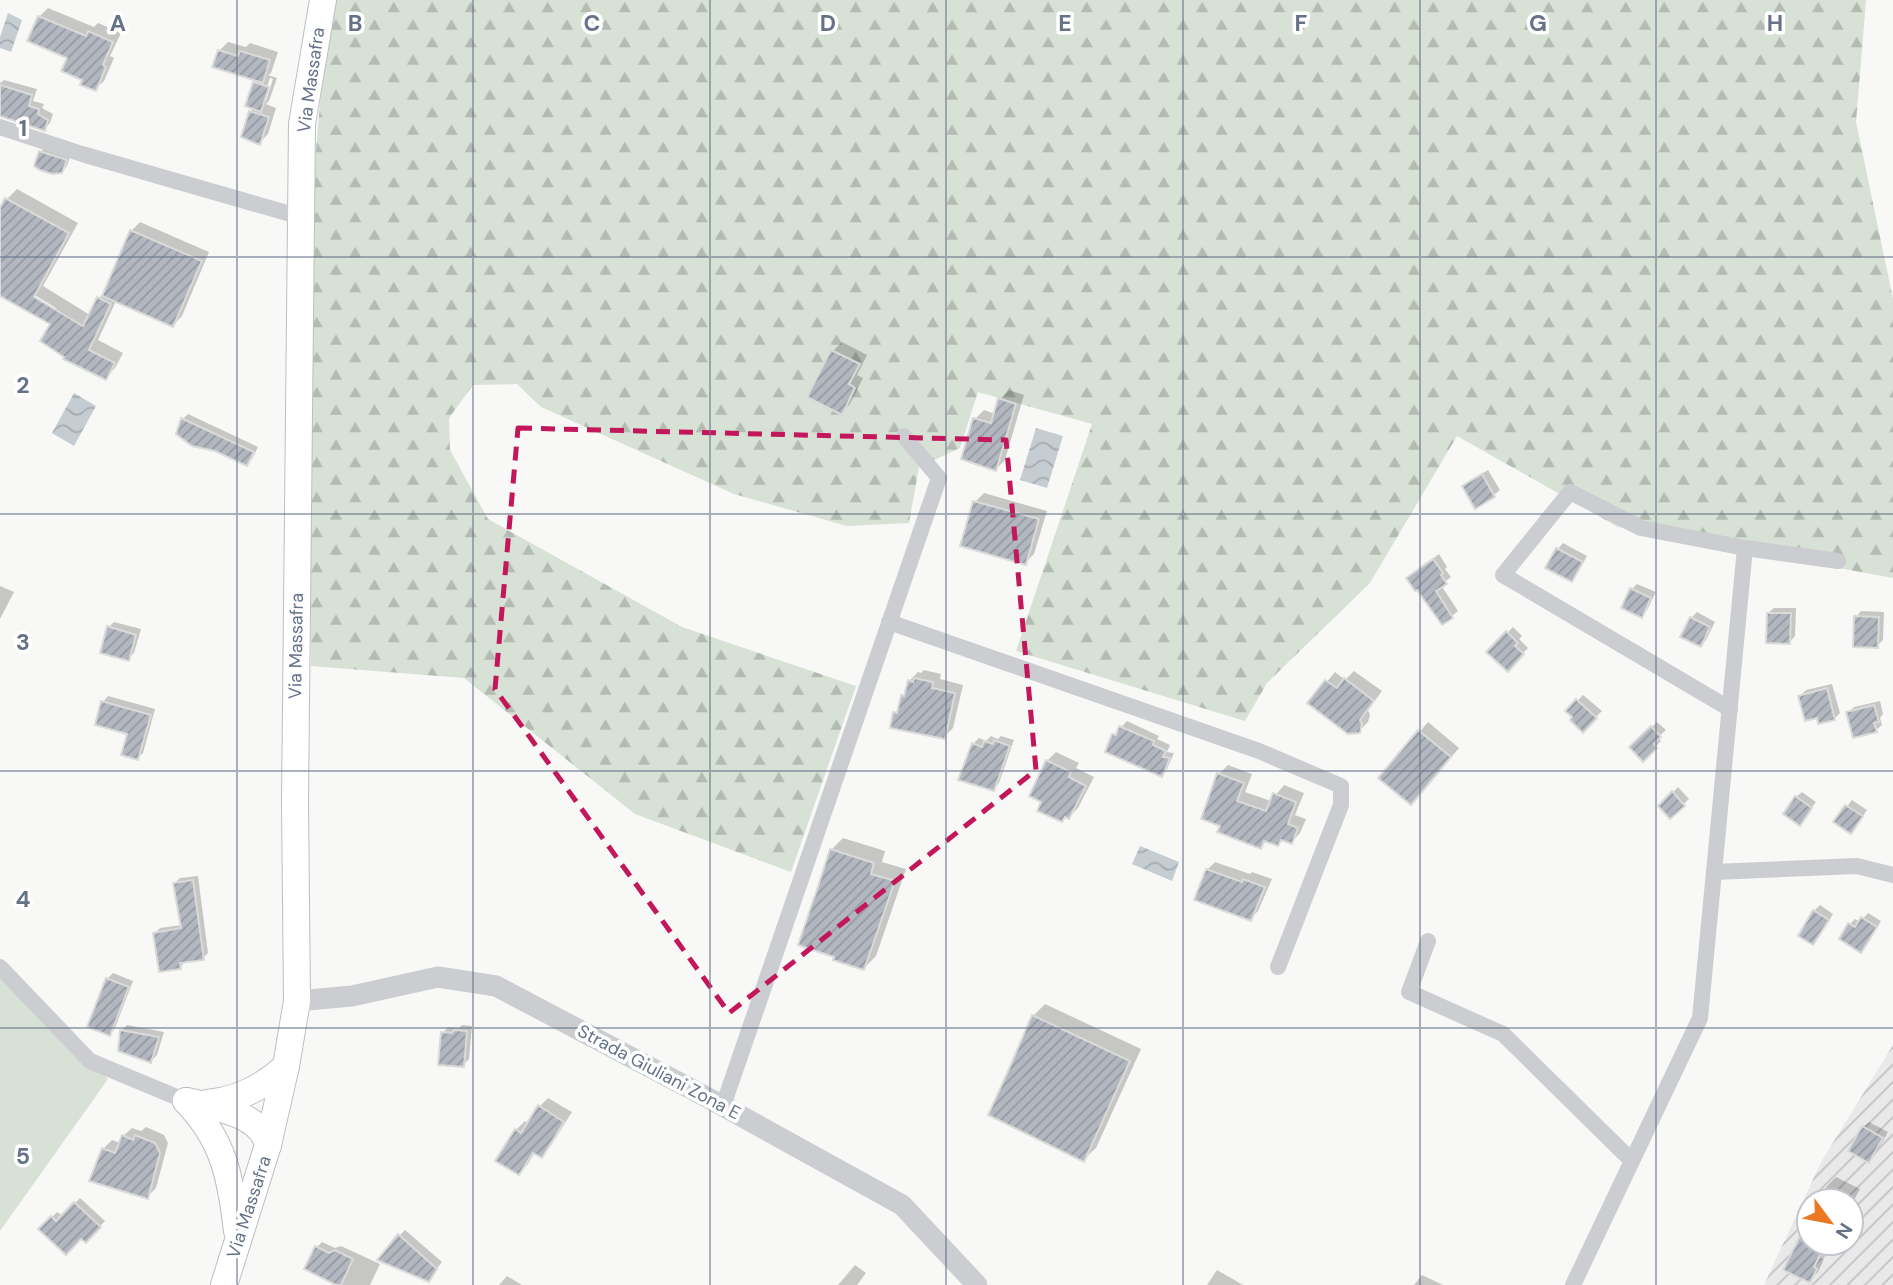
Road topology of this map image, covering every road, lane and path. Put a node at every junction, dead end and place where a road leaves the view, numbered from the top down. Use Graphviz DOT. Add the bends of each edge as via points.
graph roads {
  1 [pos="323,0"];
  2 [pos="0,127"];
  3 [pos="301,217"];
  4 [pos="904,436"];
  5 [pos="1745,548"];
  6 [pos="1838,561"];
  7 [pos="889,622"];
  8 [pos="1730,709"];
  9 [pos="1714,872"];
  10 [pos="1893,875"];
  11 [pos="1428,941"];
  12 [pos="0,967"];
  13 [pos="1278,967"];
  14 [pos="297,1001"];
  15 [pos="286,1066"];
  16 [pos="194,1102"];
  17 [pos="723,1106"];
  18 [pos="212,1133"];
  19 [pos="268,1145"];
  20 [pos="1632,1161"];
  21 [pos="238,1240"];
  22 [pos="224,1285"];
  23 [pos="977,1285"];
  24 [pos="1573,1285"];
  1 -- 3 [label="main road, Via Massafra" via="302,124"];
  2 -- 3 [label="street"];
  3 -- 14 [label="main road, Via Massafra"];
  4 -- 7 [label="street" via="939,478"];
  5 -- 6 [label="street"];
  5 -- 8 [label="street"];
  5 -- 8 [label="street" via="1641,528 1570,492 1503,575"];
  7 -- 13 [label="street" via="1259,751 1341,786 1341,805"];
  7 -- 17 [label="street"];
  8 -- 9 [label="street"];
  9 -- 10 [label="street" via="1857,866"];
  9 -- 20 [label="street" via="1700,1018"];
  11 -- 20 [label="street" via="1409,992 1503,1034"];
  12 -- 16 [label="street" via="90,1061"];
  14 -- 15 [label="main road, Via Massafra"];
  14 -- 17 [label="street, Strada Giuliani Zona E" via="352,996 438,977 496,986"];
  15 -- 16 [label="main road" via="265,1084 236,1098"];
  15 -- 19 [label="main road, Via Massafra"];
  16 -- 18 [label="main road"];
  16 -- 19 [label="main road" via="247,1120 266,1135"];
  17 -- 23 [label="street, Strada Giuliani Zona E" via="902,1205"];
  18 -- 19 [label="main road" via="247,1154"];
  18 -- 21 [label="main road" via="227,1168"];
  19 -- 21 [label="main road, Via Massafra"];
  20 -- 24 [label="street"];
  21 -- 22 [label="main road, Via Massafra"];
}
